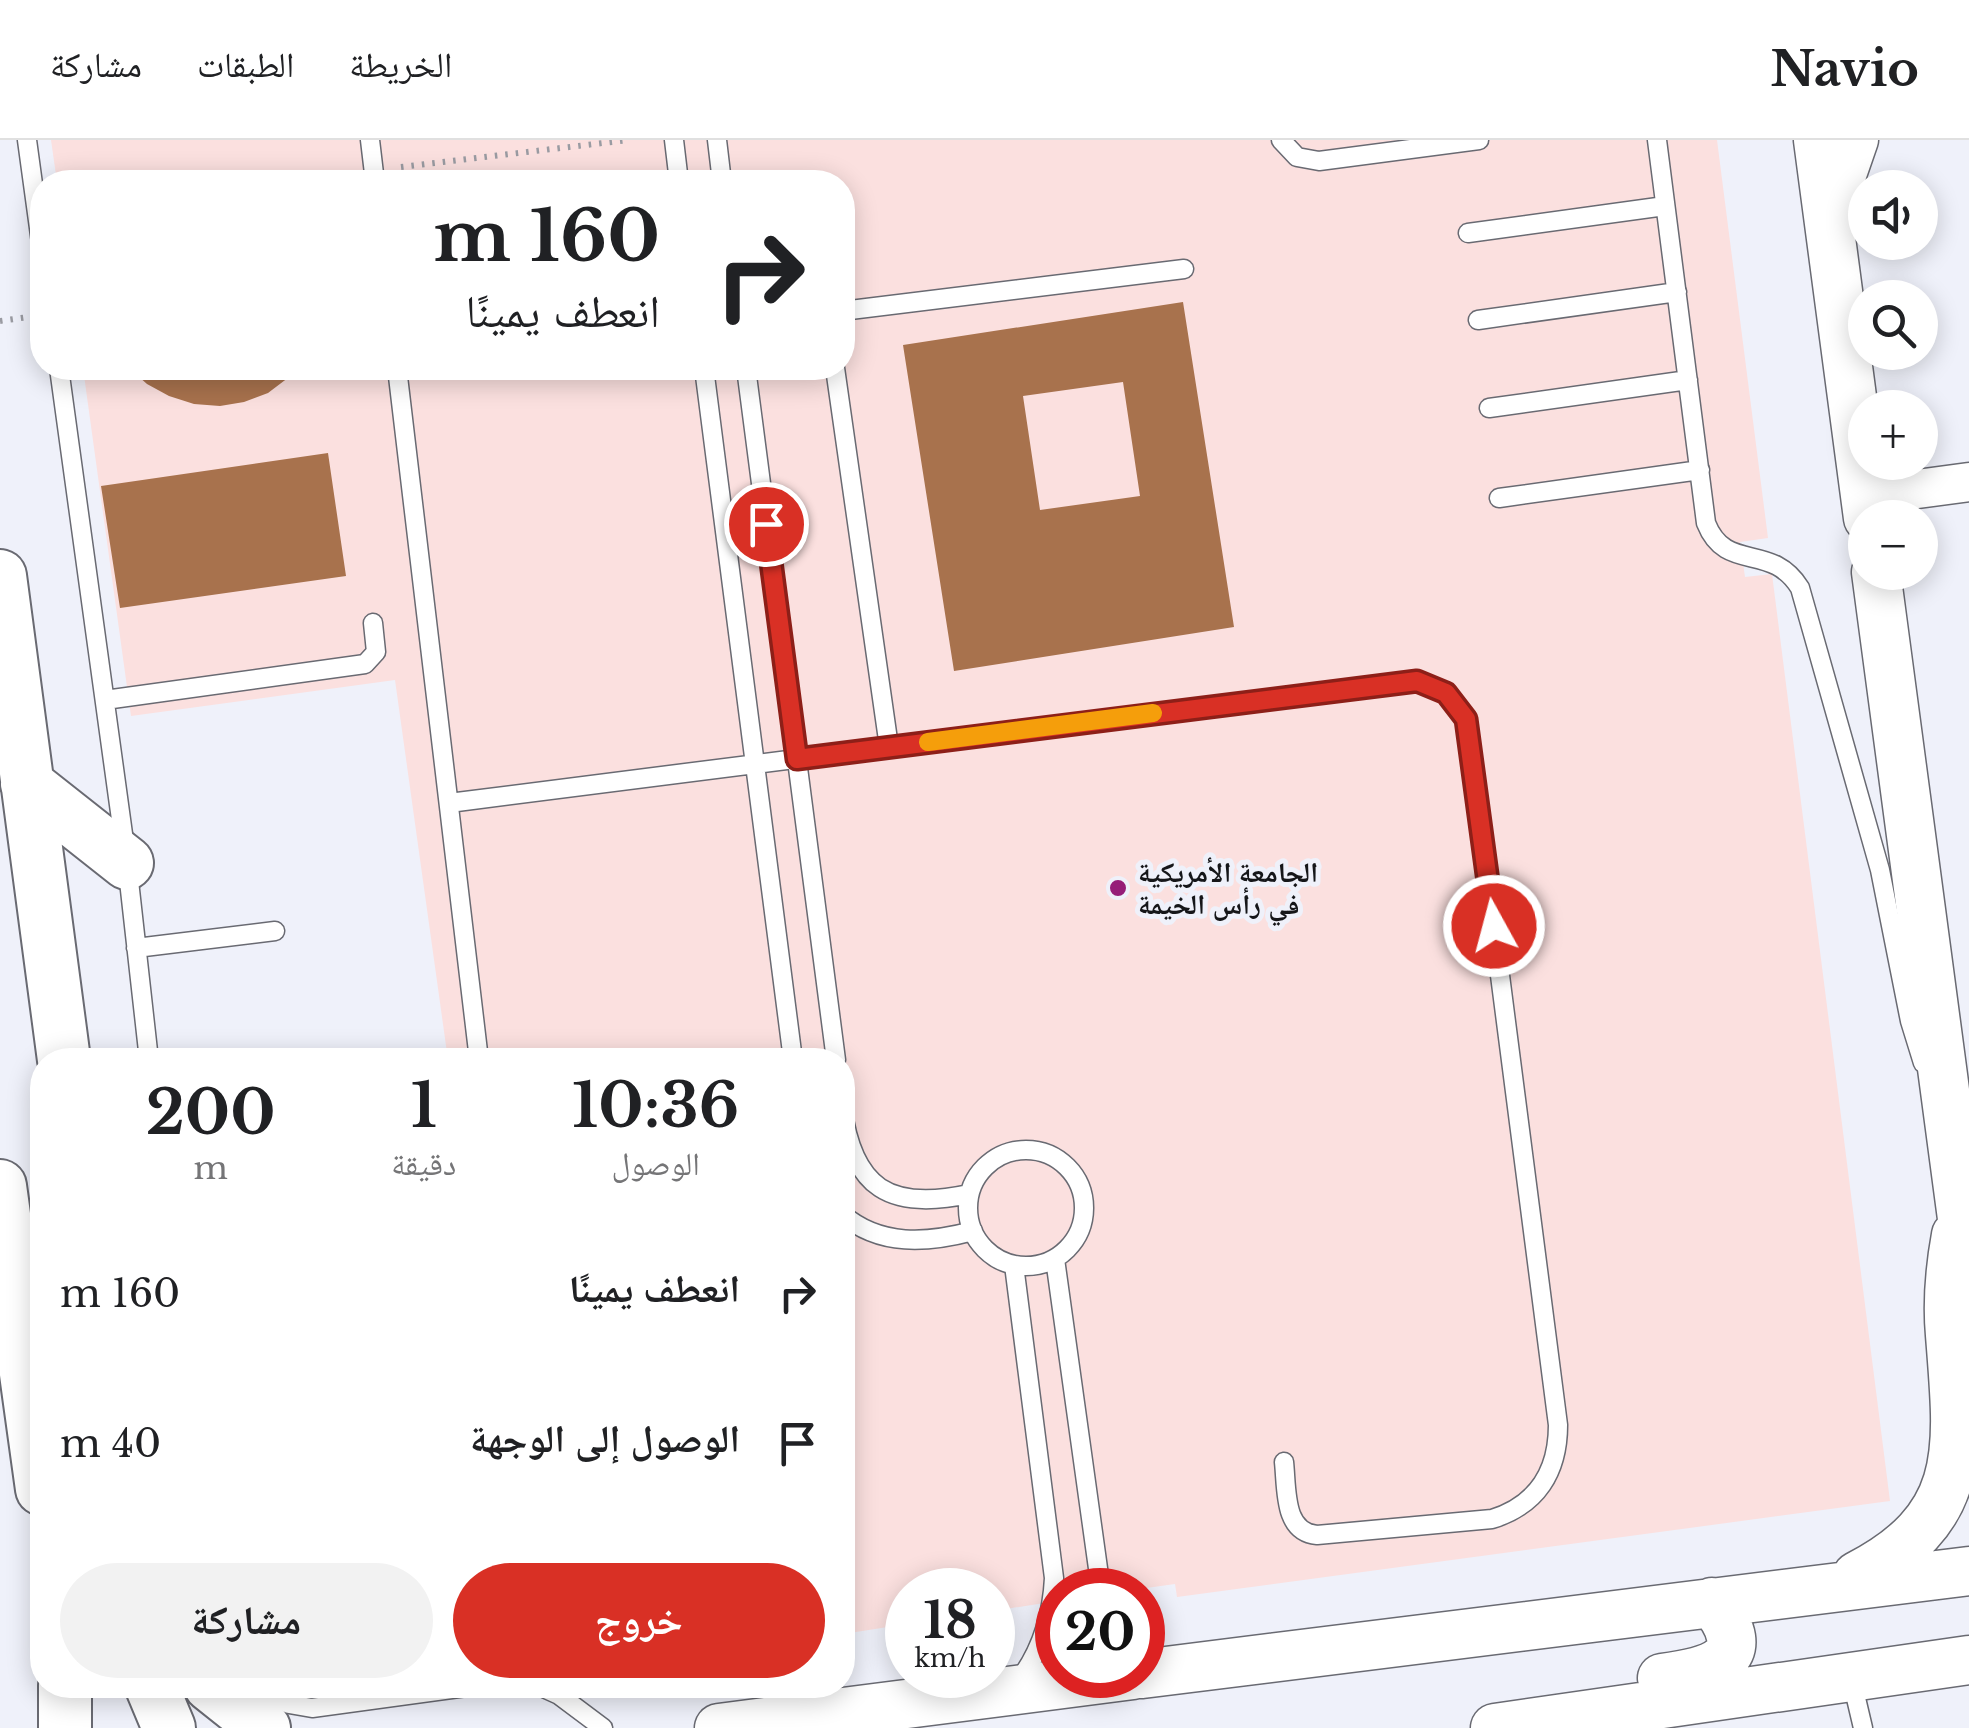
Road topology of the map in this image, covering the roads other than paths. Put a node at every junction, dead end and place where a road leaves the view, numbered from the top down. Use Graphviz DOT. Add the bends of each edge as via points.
graph roads {
  1 [pos="27,140"];
  2 [pos="370,140"];
  3 [pos="674,140"];
  4 [pos="717,140"];
  5 [pos="1281,140"];
  6 [pos="1478,140"];
  7 [pos="1657,140"];
  8 [pos="1818,140"];
  9 [pos="1859,140"];
  10 [pos="31,170"];
  11 [pos="374,170"];
  12 [pos="678,170"];
  13 [pos="721,170"];
  14 [pos="1666,206"];
  15 [pos="1829,226"];
  16 [pos="1468,233"];
  17 [pos="1184,269"];
  18 [pos="1677,292"];
  19 [pos="855,309"];
  20 [pos="1478,320"];
  21 [pos="61,380"];
  22 [pos="398,380"];
  23 [pos="706,380"];
  24 [pos="748,380"];
  25 [pos="837,380"];
  26 [pos="1688,380"];
  27 [pos="1488,408"];
  28 [pos="1700,470"];
  29 [pos="1969,482"];
  30 [pos="1499,498"];
  31 [pos="1866,500"];
  32 [pos="1896,500"];
  33 [pos="0,576"];
  34 [pos="1878,590"];
  35 [pos="373,623"];
  36 [pos="105,700"];
  37 [pos="889,747"];
  38 [pos="797,759"];
  39 [pos="755,764"];
  40 [pos="27,784"];
  41 [pos="449,803"];
  42 [pos="128,862"];
  43 [pos="275,931"];
  44 [pos="136,948"];
  45 [pos="62,1048"];
  46 [pos="147,1048"];
  47 [pos="478,1048"];
  48 [pos="791,1048"];
  49 [pos="834,1048"];
  50 [pos="1947,1105"];
  51 [pos="855,1159"];
  52 [pos="0,1186"];
  53 [pos="969,1194"];
  54 [pos="1961,1212"];
  55 [pos="855,1222"];
  56 [pos="974,1232"];
  57 [pos="1054,1259"];
  58 [pos="1014,1265"];
  59 [pos="1969,1271"];
  60 [pos="30,1402"];
  61 [pos="1284,1462"];
  62 [pos="1099,1568"];
  63 [pos="1969,1570"];
  64 [pos="1831,1588"];
  65 [pos="1712,1602"];
  66 [pos="1969,1660"];
  67 [pos="1165,1666"];
  68 [pos="1015,1684"];
  69 [pos="1751,1690"];
  70 [pos="1969,1696"];
  71 [pos="66,1698"];
  72 [pos="156,1698"];
  73 [pos="226,1698"];
  74 [pos="278,1698"];
  75 [pos="386,1698"];
  76 [pos="559,1698"];
  77 [pos="955,1698"];
  78 [pos="1859,1711"];
  79 [pos="1501,1727"];
  80 [pos="65,1728"];
  81 [pos="168,1728"];
  82 [pos="264,1728"];
  83 [pos="603,1728"];
  84 [pos="719,1728"];
  1 -- 10 [label="lane"];
  2 -- 11 [label="lane"];
  3 -- 12 [label="lane"];
  4 -- 13 [label="lane"];
  5 -- 6 [label="lane" via="1297,157 1318,161"];
  7 -- 14 [label="lane"];
  8 -- 15 [label="street"];
  9 -- 15 [label="street"];
  14 -- 16 [label="lane"];
  14 -- 18 [label="lane"];
  15 -- 31 [label="street"];
  17 -- 19 [label="lane"];
  18 -- 20 [label="lane"];
  18 -- 26 [label="lane"];
  21 -- 36 [label="lane"];
  22 -- 41 [label="lane"];
  23 -- 39 [label="lane"];
  24 -- 38 [label="lane"];
  25 -- 37 [label="lane"];
  26 -- 27 [label="lane"];
  26 -- 28 [label="lane"];
  28 -- 30 [label="lane"];
  28 -- 50 [label="lane" via="1711,536 1730,553 1782,567 1800,588 1880,870 1915,1044"];
  29 -- 32 [label="street"];
  33 -- 40 [label="main road"];
  34 -- 50 [label="street"];
  35 -- 36 [label="lane" via="376,652 365,664"];
  36 -- 42 [label="lane"];
  37 -- 38 [label="lane"];
  37 -- 61 [label="lane" via="1417,681 1446,693 1466,719 1558,1425 1555,1461 1525,1504 1492,1519 1317,1536 1301,1532 1292,1519"];
  38 -- 39 [label="lane"];
  38 -- 49 [label="lane"];
  39 -- 41 [label="lane"];
  39 -- 48 [label="lane"];
  40 -- 42 [label="main road"];
  40 -- 45 [label="main road"];
  41 -- 47 [label="lane"];
  42 -- 44 [label="lane"];
  43 -- 44 [label="lane"];
  44 -- 46 [label="lane"];
  50 -- 54 [label="street"];
  51 -- 53 [label="lane" via="887,1192 924,1201"];
  52 -- 60 [label="main road"];
  53 -- 56 [label="lane"];
  53 -- 57 [label="lane" via="984,1167 1010,1152 1055,1156 1076,1178 1084,1208 1077,1238"];
  54 -- 59 [label="street"];
  54 -- 64 [label="street" via="1949,1292 1960,1427 1954,1480 1930,1528 1910,1546"];
  55 -- 56 [label="lane" via="899,1240"];
  56 -- 58 [label="lane" via="986,1250"];
  57 -- 58 [label="lane"];
  57 -- 62 [label="lane"];
  58 -- 68 [label="lane" via="1054,1578 1047,1627"];
  63 -- 64 [label="street"];
  64 -- 65 [label="street"];
  65 -- 67 [label="street"];
  65 -- 79 [label="street" via="1730,1633 1728,1653 1714,1668 1586,1692"];
  66 -- 69 [label="street"];
  69 -- 78 [label="street"];
  69 -- 79 [label="street"];
  70 -- 78 [label="street" via="1927,1686"];
  71 -- 80 [label="main road"];
  72 -- 81 [label="main road"];
  73 -- 82 [label="main road"];
  74 -- 75 [label="lane" via="312,1708"];
  76 -- 83 [label="lane"];
  77 -- 84 [label="street"];
}
